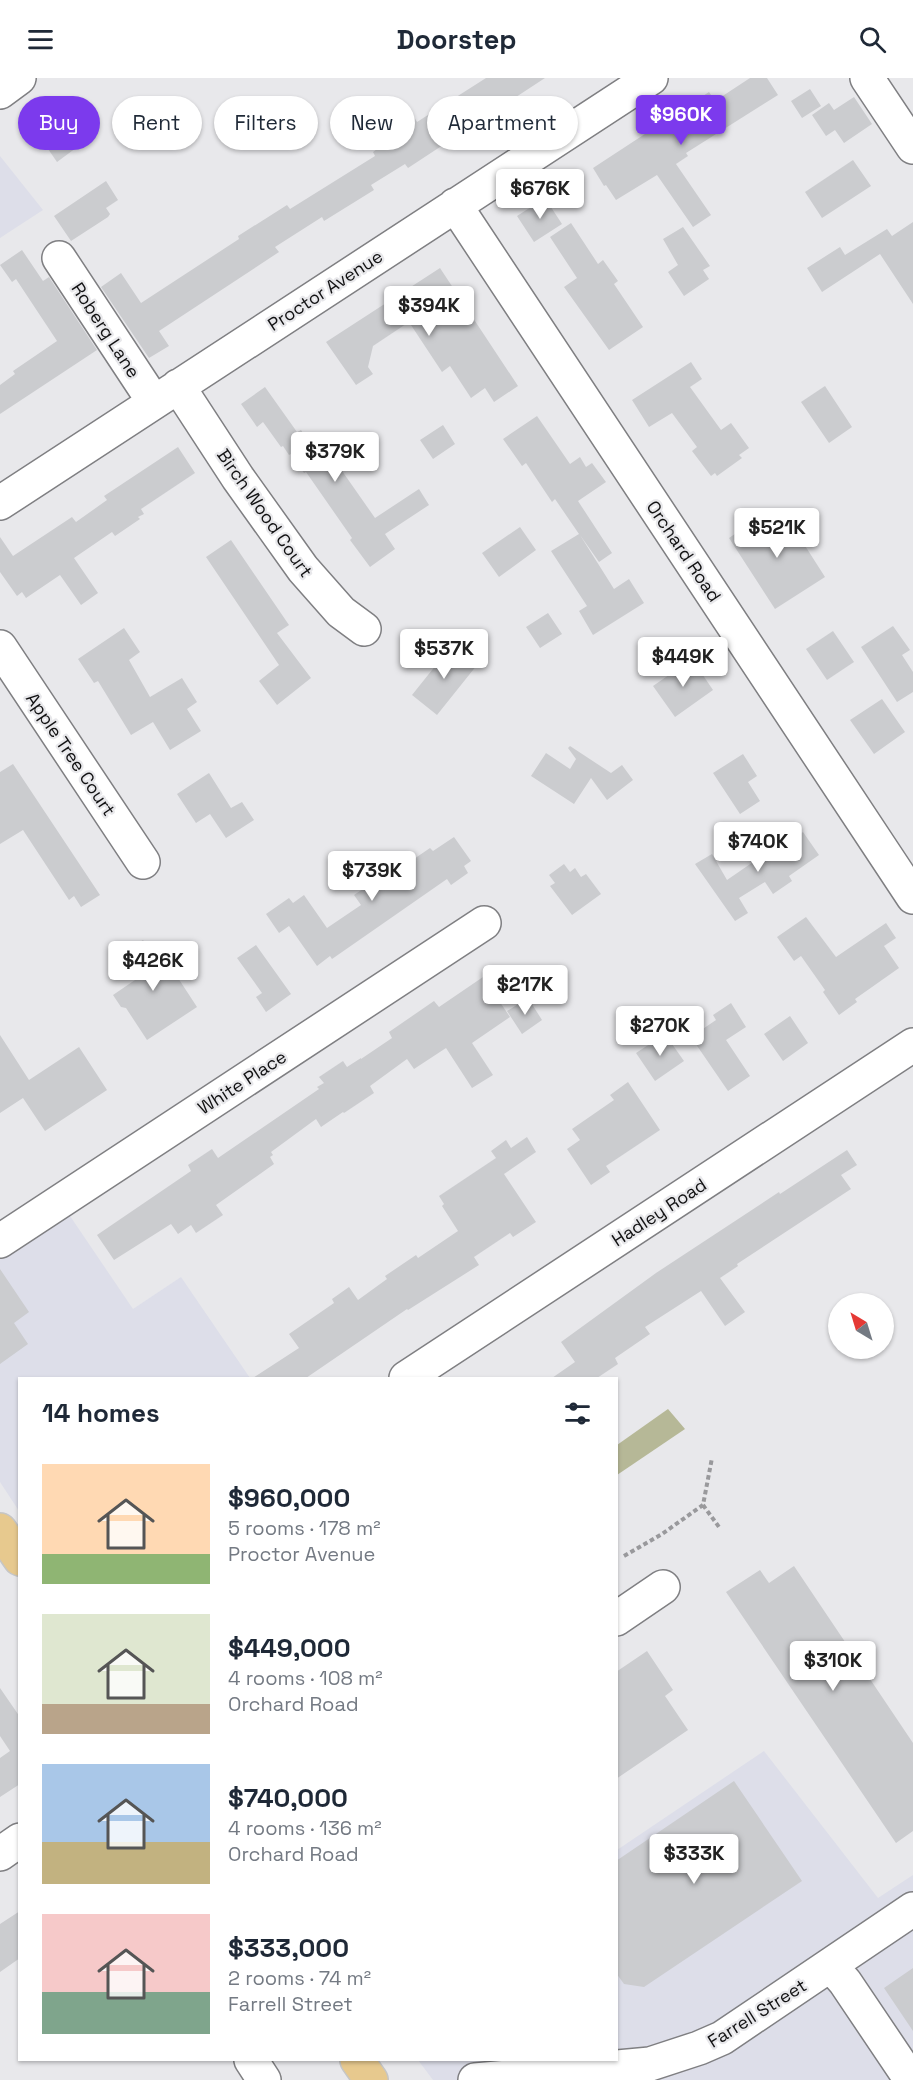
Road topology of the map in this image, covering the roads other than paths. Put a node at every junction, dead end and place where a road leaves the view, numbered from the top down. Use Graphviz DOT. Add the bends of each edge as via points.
graph roads {
  1 [pos="19,78"];
  2 [pos="651,78"];
  3 [pos="867,78"];
  4 [pos="0,92"];
  5 [pos="913,147"];
  6 [pos="455,205"];
  7 [pos="59,258"];
  8 [pos="166,394"];
  9 [pos="0,503"];
  10 [pos="364,629"];
  11 [pos="0,646"];
  12 [pos="143,862"];
  13 [pos="913,897"];
  14 [pos="484,923"];
  15 [pos="913,1045"];
  16 [pos="0,1241"];
  17 [pos="408,1377"];
  18 [pos="0,1530"];
  19 [pos="18,1556"];
  20 [pos="663,1587"];
  21 [pos="618,1617"];
  22 [pos="18,1841"];
  23 [pos="0,1854"];
  24 [pos="913,1909"];
  25 [pos="831,1966"];
  26 [pos="252,2061"];
  27 [pos="358,2061"];
  28 [pos="656,2072"];
  29 [pos="264,2080"];
  30 [pos="371,2080"];
  31 [pos="475,2080"];
  32 [pos="911,2080"];
  1 -- 4 [label="street"];
  2 -- 6 [label="street, Proctor Avenue"];
  3 -- 5 [label="street"];
  6 -- 8 [label="street, Proctor Avenue"];
  6 -- 13 [label="street, Orchard Road"];
  7 -- 8 [label="street, Roberg Lane"];
  8 -- 9 [label="street, Proctor Avenue"];
  8 -- 10 [label="street, Birch Wood Court" via="238,478 303,569 341,612"];
  11 -- 12 [label="street, Apple Tree Court"];
  14 -- 16 [label="street, White Place"];
  15 -- 17 [label="street, Hadley Road"];
  18 -- 19 [label="main road"];
  20 -- 21 [label="street"];
  22 -- 23 [label="street"];
  24 -- 25 [label="street, Farrell Street"];
  25 -- 28 [label="street, Farrell Street" via="722,2038"];
  25 -- 32 [label="street"];
  26 -- 29 [label="street"];
  27 -- 30 [label="main road"];
  28 -- 31 [label="street, Farrell Street"];
}
